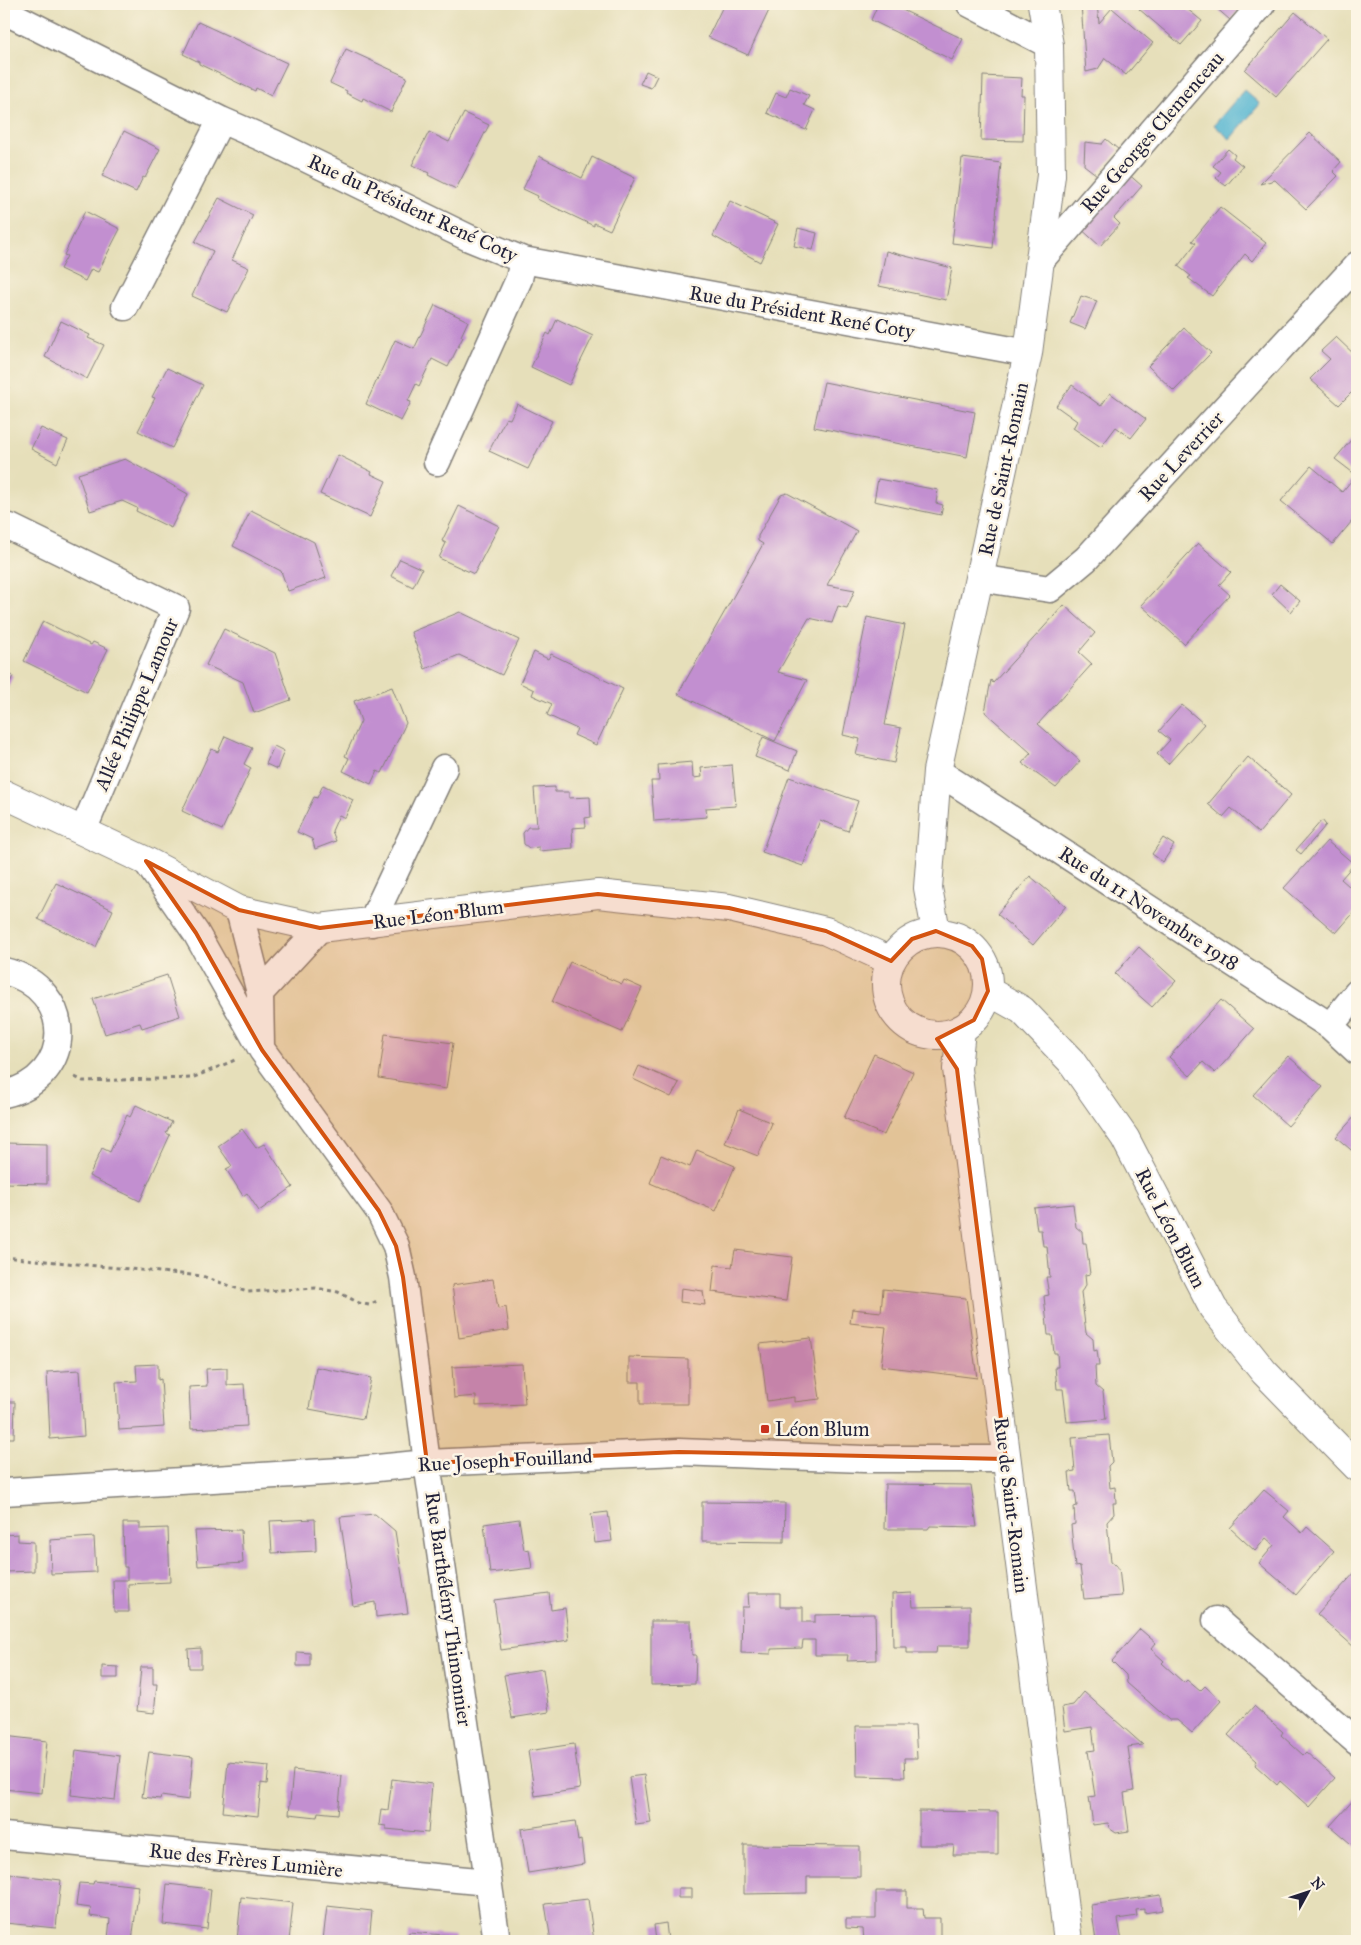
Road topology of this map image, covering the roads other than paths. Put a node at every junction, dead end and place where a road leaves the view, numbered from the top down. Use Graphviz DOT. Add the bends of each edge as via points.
graph roads {
  1 [pos="970,4"];
  2 [pos="1042,4"];
  3 [pos="1262,4"];
  4 [pos="4,11"];
  5 [pos="1048,45"];
  6 [pos="221,120"];
  7 [pos="524,260"];
  8 [pos="1041,260"];
  9 [pos="1357,266"];
  10 [pos="125,307"];
  11 [pos="1028,353"];
  12 [pos="436,462"];
  13 [pos="10,527"];
  14 [pos="979,578"];
  15 [pos="444,768"];
  16 [pos="937,771"];
  17 [pos="4,794"];
  18 [pos="83,831"];
  19 [pos="146,861"];
  20 [pos="239,910"];
  21 [pos="371,923"];
  22 [pos="320,928"];
  23 [pos="936,931"];
  24 [pos="890,962"];
  25 [pos="4,971"];
  26 [pos="988,991"];
  27 [pos="1357,992"];
  28 [pos="260,993"];
  29 [pos="1330,1026"];
  30 [pos="948,1033"];
  31 [pos="262,1050"];
  32 [pos="1357,1051"];
  33 [pos="4,1094"];
  34 [pos="1006,1459"];
  35 [pos="428,1463"];
  36 [pos="1357,1467"];
  37 [pos="4,1492"];
  38 [pos="1216,1620"];
  39 [pos="1357,1742"];
  40 [pos="4,1836"];
  41 [pos="488,1882"];
  42 [pos="497,1941"];
  43 [pos="1068,1941"];
  1 -- 5 [label="street"];
  2 -- 5 [label="street, Rue de Saint-Romain"];
  3 -- 8 [label="street, Rue Georges Clemenceau"];
  4 -- 6 [label="street, Rue du Président René Coty"];
  5 -- 8 [label="street, Rue de Saint-Romain" via="1051,176"];
  6 -- 7 [label="street, Rue du Président René Coty" via="469,238"];
  6 -- 10 [label="street"];
  7 -- 11 [label="street, Rue du Président René Coty"];
  7 -- 12 [label="street" via="519,279"];
  8 -- 11 [label="street, Rue de Saint-Romain"];
  9 -- 14 [label="street, Rue Leverrier" via="1065,578 1050,589"];
  11 -- 14 [label="street, Rue de Saint-Romain"];
  13 -- 18 [label="street, Allée Philippe Lamour" via="176,608"];
  14 -- 16 [label="street, Rue de Saint-Romain"];
  15 -- 21 [label="street"];
  16 -- 23 [label="street, Rue de Saint-Romain" via="928,888"];
  16 -- 29 [label="street, Rue du 11 Novembre 1918"];
  17 -- 18 [label="street, Rue Léon Blum"];
  18 -- 19 [label="street, Rue Léon Blum"];
  19 -- 20 [label="street, Rue Léon Blum"];
  19 -- 31 [label="street, Rue Barthélémy Thimonnier" via="196,933"];
  20 -- 22 [label="street, Rue Léon Blum"];
  20 -- 28 [label="street"];
  21 -- 22 [label="street, Rue Léon Blum"];
  21 -- 24 [label="street, Rue Léon Blum" via="598,894 730,908 826,931"];
  22 -- 28 [label="street"];
  23 -- 24 [label="street" via="924,932 912,939"];
  23 -- 26 [label="street" via="958,937 972,946 982,959"];
  24 -- 30 [label="street" via="886,978 887,995 893,1010 918,1032"];
  25 -- 33 [label="street" via="20,975 37,986 50,1002 58,1022 58,1043 51,1063 37,1080 20,1091"];
  26 -- 30 [label="street" via="974,1020"];
  26 -- 36 [label="street, Rue Léon Blum" via="1022,1010 1071,1060 1125,1138 1213,1308 1264,1372"];
  27 -- 29 [label="street"];
  28 -- 31 [label="street"];
  29 -- 32 [label="street, Rue du 11 Novembre 1918"];
  30 -- 34 [label="street, Rue de Saint-Romain" via="956,1069"];
  31 -- 35 [label="street, Rue Barthélémy Thimonnier" via="379,1211 396,1246"];
  34 -- 35 [label="street, Rue Joseph Fouilland" via="679,1452"];
  34 -- 43 [label="street, Rue de Saint-Romain"];
  35 -- 37 [label="street, Rue Joseph Fouilland"];
  35 -- 41 [label="street, Rue Barthélémy Thimonnier"];
  38 -- 39 [label="street"];
  40 -- 41 [label="street, Rue des Frères Lumière"];
  41 -- 42 [label="street, Rue Barthélémy Thimonnier"];
}
